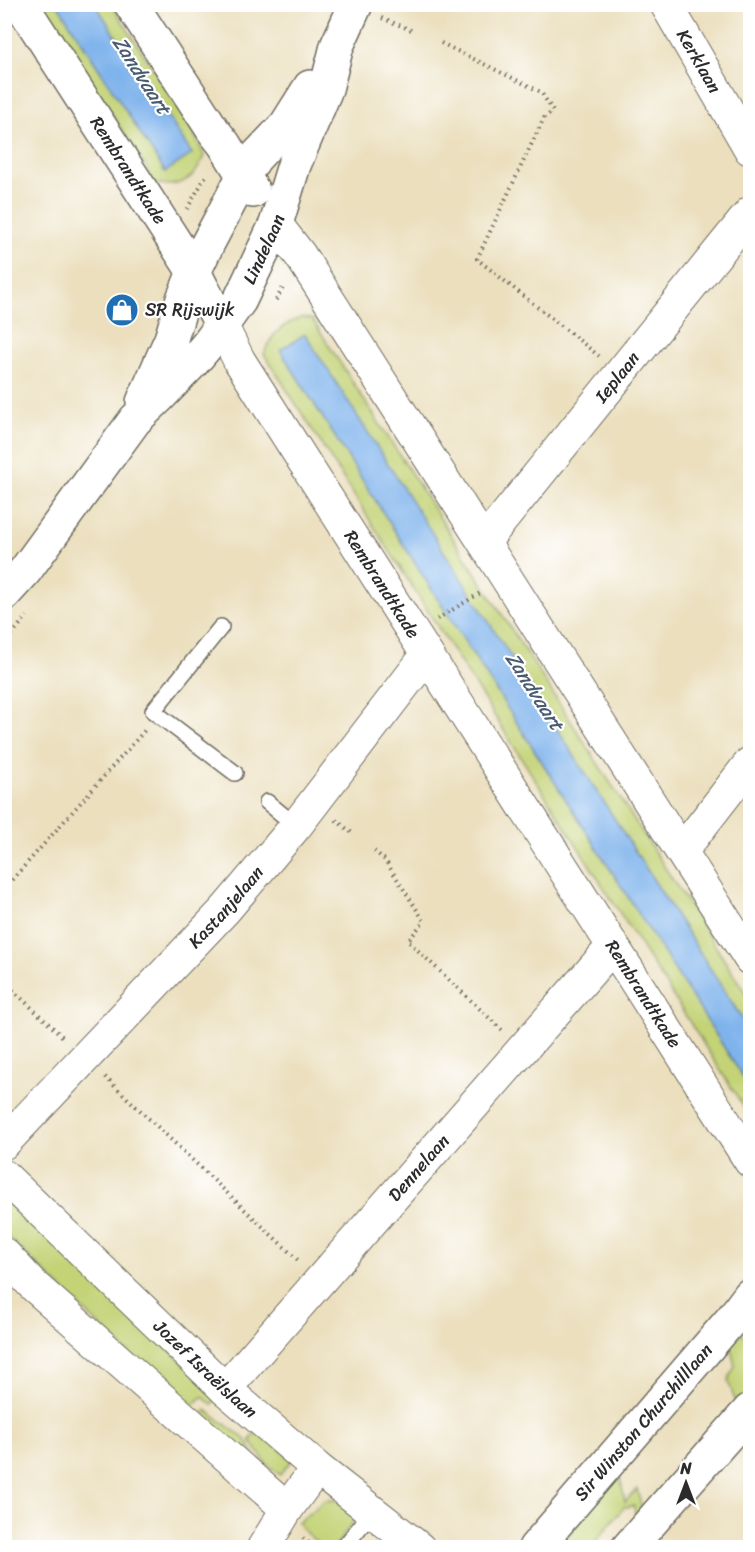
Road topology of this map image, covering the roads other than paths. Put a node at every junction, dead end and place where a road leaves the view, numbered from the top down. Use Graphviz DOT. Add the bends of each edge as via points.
graph roads {
  1 [pos="21,4"];
  2 [pos="131,4"];
  3 [pos="666,4"];
  4 [pos="369,11"];
  5 [pos="337,46"];
  6 [pos="750,149"];
  7 [pos="243,177"];
  8 [pos="750,213"];
  9 [pos="276,224"];
  10 [pos="194,272"];
  11 [pos="222,326"];
  12 [pos="135,420"];
  13 [pos="484,542"];
  14 [pos="5,592"];
  15 [pos="221,627"];
  16 [pos="427,655"];
  17 [pos="750,763"];
  18 [pos="235,773"];
  19 [pos="267,802"];
  20 [pos="296,826"];
  21 [pos="682,851"];
  22 [pos="613,946"];
  23 [pos="750,959"];
  24 [pos="4,1143"];
  25 [pos="750,1161"];
  26 [pos="4,1176"];
  27 [pos="4,1254"];
  28 [pos="750,1294"];
  29 [pos="225,1389"];
  30 [pos="750,1410"];
  31 [pos="317,1468"];
  32 [pos="287,1509"];
  33 [pos="373,1511"];
  34 [pos="263,1548"];
  35 [pos="343,1548"];
  36 [pos="419,1548"];
  37 [pos="535,1548"];
  38 [pos="628,1548"];
  1 -- 10 [label="street, Rembrandtkade"];
  2 -- 7 [label="street"];
  3 -- 6 [label="street, Kerklaan"];
  4 -- 5 [label="street, Lindelaan"];
  5 -- 7 [label="street, Lindelaan" via="286,125"];
  5 -- 9 [label="street, Lindelaan" via="326,89 294,165"];
  7 -- 9 [label="street"];
  7 -- 10 [label="street, Lindelaan"];
  8 -- 13 [label="street, Ieplaan"];
  9 -- 11 [label="street, Lindelaan" via="240,300"];
  9 -- 13 [label="street" via="300,255"];
  10 -- 11 [label="street, Rembrandtkade"];
  10 -- 12 [label="street, Lindelaan" via="171,339"];
  11 -- 12 [label="street, Lindelaan" via="192,363"];
  11 -- 16 [label="street, Rembrandtkade" via="239,360"];
  12 -- 14 [label="street, Lindelaan" via="25,571"];
  13 -- 21 [label="street"];
  15 -- 18 [label="lane" via="153,711"];
  16 -- 20 [label="street, Kastanjelaan"];
  16 -- 22 [label="street, Rembrandtkade"];
  17 -- 21 [label="street"];
  19 -- 20 [label="lane"];
  20 -- 24 [label="street, Kastanjelaan" via="225,910"];
  21 -- 23 [label="street"];
  22 -- 25 [label="street, Rembrandtkade"];
  22 -- 29 [label="street, Dennelaan"];
  26 -- 29 [label="street, Jozef Israëlslaan"];
  27 -- 32 [label="street" via="34,1286"];
  28 -- 37 [label="street, Sir Winston Churchilllaan"];
  29 -- 31 [label="street, Jozef Israëlslaan"];
  30 -- 38 [label="street"];
  31 -- 32 [label="street"];
  31 -- 33 [label="street, Jozef Israëlslaan"];
  32 -- 34 [label="street"];
  33 -- 35 [label="lane"];
  33 -- 36 [label="street, Jozef Israëlslaan"];
}
